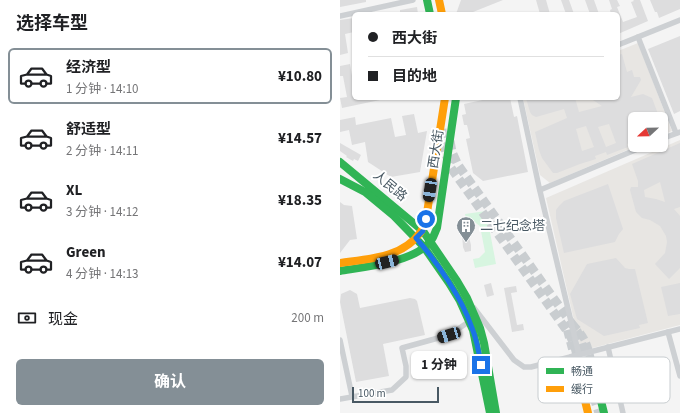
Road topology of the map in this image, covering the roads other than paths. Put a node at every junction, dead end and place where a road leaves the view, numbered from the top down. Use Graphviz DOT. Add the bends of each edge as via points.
graph roads {
  1 [pos="413,0"];
  2 [pos="427,0"];
  3 [pos="439,0"];
  4 [pos="358,12"];
  5 [pos="430,12"];
  6 [pos="442,12"];
  7 [pos="352,13"];
  8 [pos="340,16"];
  9 [pos="680,20"];
  10 [pos="638,38"];
  11 [pos="620,44"];
  12 [pos="445,100"];
  13 [pos="456,100"];
  14 [pos="520,100"];
  15 [pos="678,133"];
  16 [pos="668,137"];
  17 [pos="630,152"];
  18 [pos="340,162"];
  19 [pos="340,179"];
  20 [pos="540,190"];
  21 [pos="423,231"];
  22 [pos="416,238"];
  23 [pos="427,244"];
  24 [pos="340,264"];
  25 [pos="340,271"];
  26 [pos="467,298"];
  27 [pos="470,321"];
  28 [pos="680,329"];
  29 [pos="668,332"];
  30 [pos="340,340"];
  31 [pos="608,347"];
  32 [pos="579,355"];
  33 [pos="571,357"];
  34 [pos="610,357"];
  35 [pos="538,365"];
  36 [pos="680,376"];
  37 [pos="352,396"];
  38 [pos="340,399"];
  39 [pos="586,403"];
  40 [pos="601,403"];
  41 [pos="621,403"];
  42 [pos="490,413"];
  43 [pos="496,413"];
  44 [pos="588,413"];
  45 [pos="604,413"];
  46 [pos="623,413"];
  1 -- 4 [label="street"];
  2 -- 5 [label="main road"];
  3 -- 6 [label="main road"];
  7 -- 8 [label="street"];
  9 -- 10 [label="street"];
  10 -- 11 [label="street"];
  10 -- 15 [label="street"];
  12 -- 21 [label="main road, 西大街"];
  13 -- 23 [label="main road, 西大街" via="437,228"];
  14 -- 20 [label="street"];
  15 -- 16 [label="street"];
  17 -- 20 [label="street"];
  18 -- 21 [label="main road, 人民路"];
  19 -- 22 [label="main road, 人民路" via="365,192"];
  20 -- 32 [label="street"];
  21 -- 22 [label="main road"];
  21 -- 23 [label="main road, 人民路"];
  22 -- 23 [label="main road, 人民路"];
  22 -- 24 [label="main road" via="395,253"];
  23 -- 25 [label="main road" via="402,259"];
  23 -- 26 [label="main road"];
  23 -- 27 [label="main road"];
  26 -- 35 [label="street" via="514,360 527,368"];
  26 -- 43 [label="main road" via="482,335"];
  27 -- 37 [label="street" via="449,335 402,348 406,377 392,390"];
  27 -- 42 [label="main road"];
  28 -- 29 [label="street"];
  29 -- 31 [label="street"];
  29 -- 36 [label="street"];
  30 -- 37 [label="street"];
  31 -- 32 [label="street"];
  31 -- 34 [label="street"];
  32 -- 33 [label="street"];
  37 -- 38 [label="street"];
  39 -- 44 [label="main road"];
  40 -- 45 [label="main road"];
  41 -- 46 [label="street"];
}
